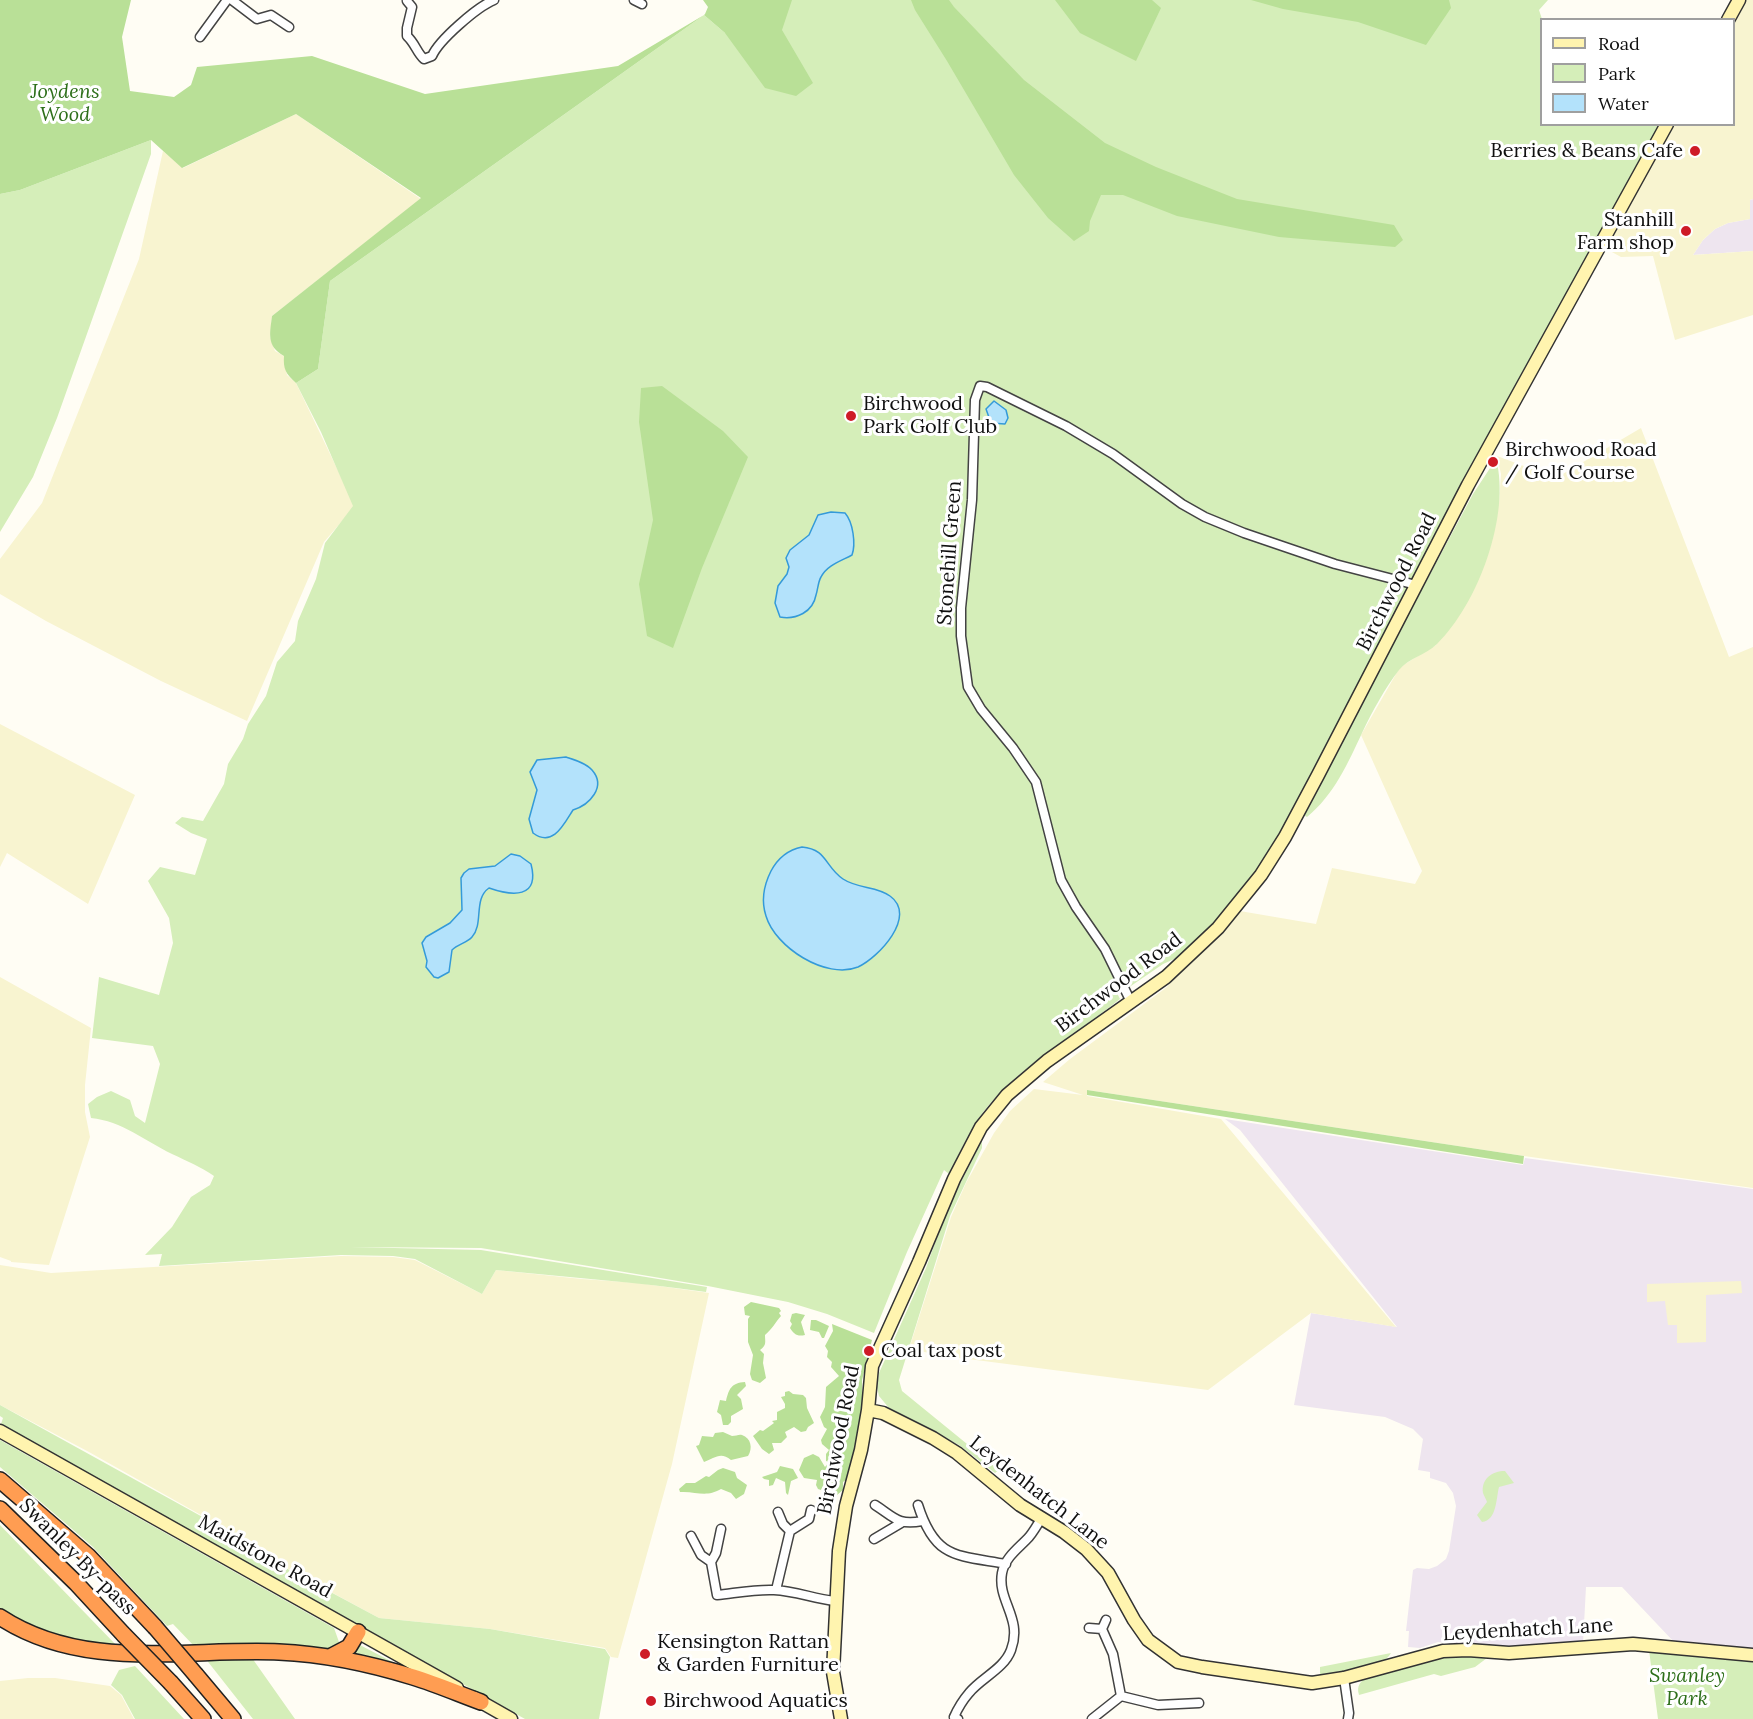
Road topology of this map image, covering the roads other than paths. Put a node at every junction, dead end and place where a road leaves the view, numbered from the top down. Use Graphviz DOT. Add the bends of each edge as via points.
graph roads {
  1 [pos="227,0"];
  2 [pos="232,0"];
  3 [pos="1739,0"];
  4 [pos="407,1"];
  5 [pos="489,1"];
  6 [pos="1729,18"];
  7 [pos="289,27"];
  8 [pos="200,37"];
  9 [pos="1666,126"];
  10 [pos="1416,585"];
  11 [pos="1131,1002"];
  12 [pos="868,1410"];
  13 [pos="0,1431"];
  14 [pos="0,1480"];
  15 [pos="874,1505"];
  16 [pos="918,1505"];
  17 [pos="0,1509"];
  18 [pos="812,1510"];
  19 [pos="778,1512"];
  20 [pos="1042,1517"];
  21 [pos="922,1521"];
  22 [pos="901,1523"];
  23 [pos="721,1529"];
  24 [pos="790,1531"];
  25 [pos="691,1536"];
  26 [pos="874,1539"];
  27 [pos="711,1562"];
  28 [pos="1006,1564"];
  29 [pos="776,1590"];
  30 [pos="835,1600"];
  31 [pos="0,1617"];
  32 [pos="1106,1620"];
  33 [pos="1089,1628"];
  34 [pos="1102,1629"];
  35 [pos="358,1632"];
  36 [pos="1753,1655"];
  37 [pos="330,1657"];
  38 [pos="1344,1678"];
  39 [pos="1121,1696"];
  40 [pos="481,1702"];
  41 [pos="1199,1703"];
  42 [pos="955,1718"];
  43 [pos="202,1719"];
  44 [pos="233,1719"];
  45 [pos="511,1719"];
  46 [pos="841,1719"];
  47 [pos="1092,1719"];
  48 [pos="1348,1719"];
  1 -- 8 [label="street"];
  2 -- 7 [label="street" via="257,19 271,15"];
  3 -- 6 [label="street"];
  4 -- 5 [label="street" via="412,7 406,36 424,59 432,56"];
  9 -- 10 [label="street, Birchwood Road"];
  10 -- 11 [label="street, Birchwood Road" via="1285,837 1261,875 1197,949"];
  10 -- 11 [label="street, Stonehill Green" via="1335,564 1205,517 1066,426 980,386 974,407 972,500 961,608 968,687 1036,782 1061,880 1105,949"];
  11 -- 12 [label="street, Birchwood Road" via="1026,1078 981,1127 878,1350 871,1373"];
  12 -- 20 [label="street, Leydenhatch Lane" via="883,1413 933,1438 1020,1505"];
  12 -- 30 [label="street, Birchwood Road" via="842,1526"];
  13 -- 35 [label="street, Maidstone Road"];
  14 -- 44 [label="highway, Swanley By-pass, bridge" via="88,1556"];
  15 -- 22 [label="street"];
  16 -- 21 [label="street"];
  17 -- 43 [label="highway, Swanley By-pass, bridge" via="68,1574"];
  18 -- 24 [label="street" via="808,1519"];
  19 -- 24 [label="street"];
  20 -- 28 [label="street"];
  20 -- 38 [label="street, Leydenhatch Lane" via="1086,1549 1108,1572 1148,1640 1178,1662 1306,1683"];
  21 -- 22 [label="street"];
  21 -- 28 [label="street" via="947,1552"];
  22 -- 26 [label="street"];
  23 -- 27 [label="street"];
  24 -- 29 [label="street"];
  25 -- 27 [label="street" via="701,1555"];
  27 -- 29 [label="street" via="717,1595"];
  28 -- 42 [label="street" via="1002,1582 1015,1628 1012,1646 1005,1661 969,1692"];
  29 -- 30 [label="street"];
  30 -- 46 [label="street, Birchwood Road" via="833,1672"];
  31 -- 37 [label="highway" via="61,1645 115,1654 279,1652"];
  32 -- 34 [label="street"];
  33 -- 34 [label="street"];
  34 -- 39 [label="street" via="1113,1654"];
  35 -- 37 [label="highway" via="349,1647"];
  35 -- 40 [label="street, Maidstone Road"];
  36 -- 38 [label="street, Leydenhatch Lane" via="1633,1644 1509,1653 1443,1651"];
  37 -- 40 [label="highway" via="413,1677"];
  38 -- 48 [label="street"];
  39 -- 41 [label="street" via="1158,1706"];
  39 -- 47 [label="street"];
  40 -- 45 [label="street, Maidstone Road"];
}
